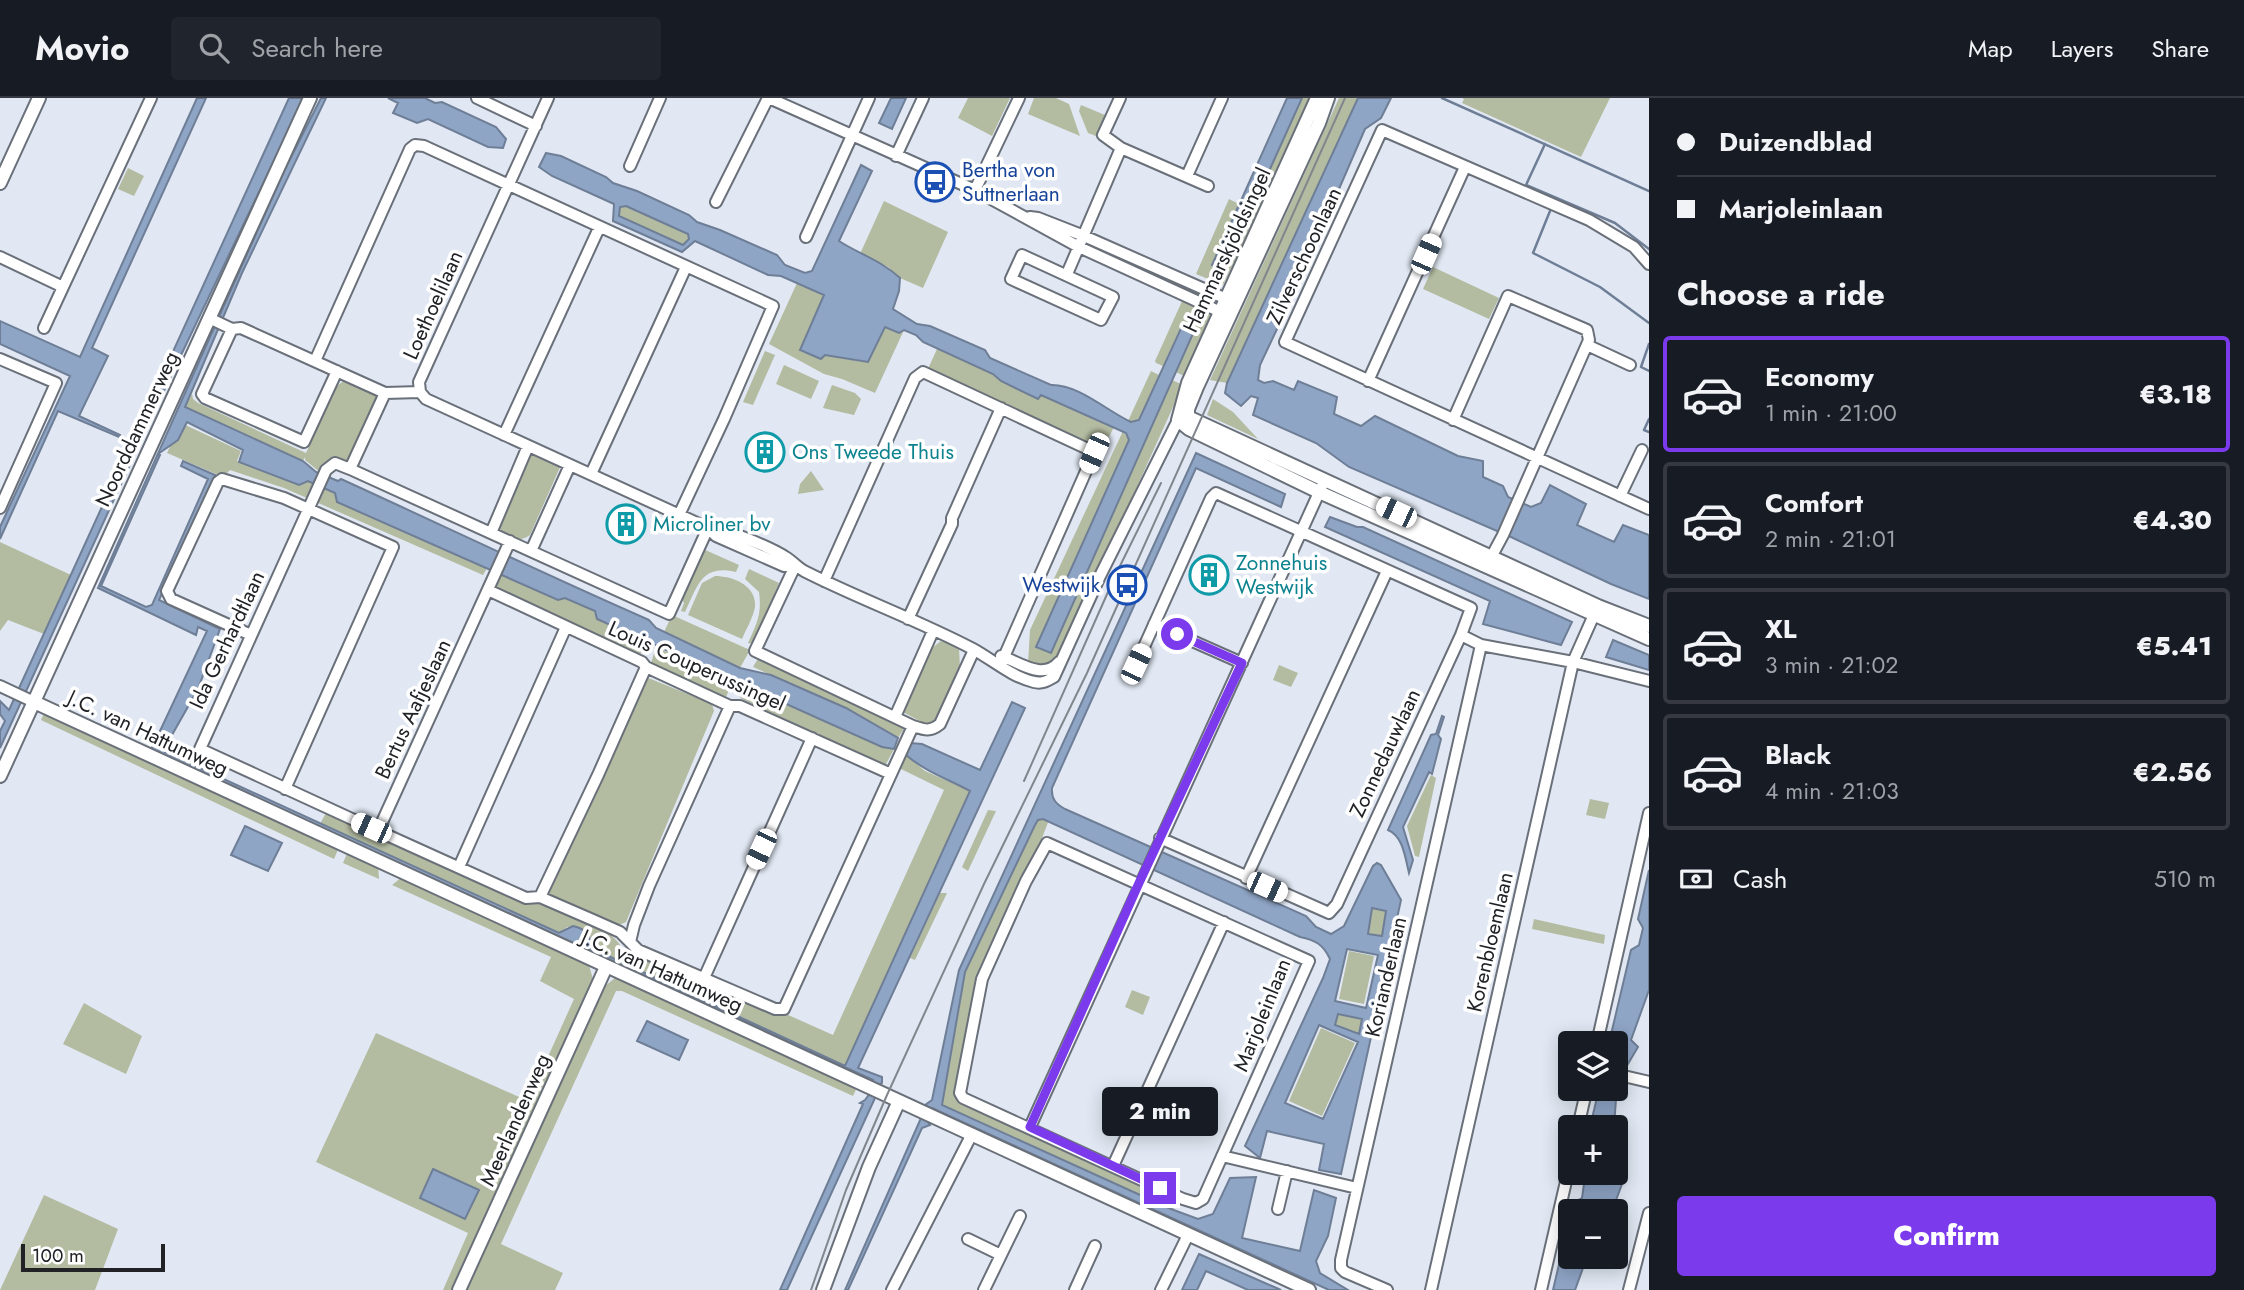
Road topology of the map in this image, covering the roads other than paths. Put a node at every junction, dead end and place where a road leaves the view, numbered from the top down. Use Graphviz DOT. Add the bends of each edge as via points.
graph roads {
  1 [pos="39,98"];
  2 [pos="151,98"];
  3 [pos="310,98"];
  4 [pos="477,98"];
  5 [pos="548,98"];
  6 [pos="660,98"];
  7 [pos="769,98"];
  8 [pos="869,98"];
  9 [pos="923,98"];
  10 [pos="1019,98"];
  11 [pos="1120,98"];
  12 [pos="1222,98"];
  13 [pos="1317,98"];
  14 [pos="1328,98"];
  15 [pos="536,126"];
  16 [pos="852,136"];
  17 [pos="1121,148"];
  18 [pos="896,156"];
  19 [pos="630,166"];
  20 [pos="1465,167"];
  21 [pos="1187,176"];
  22 [pos="0,183"];
  23 [pos="509,184"];
  24 [pos="1208,186"];
  25 [pos="975,190"];
  26 [pos="716,202"];
  27 [pos="1027,217"];
  28 [pos="599,228"];
  29 [pos="1084,236"];
  30 [pos="806,237"];
  31 [pos="1079,247"];
  32 [pos="0,257"];
  33 [pos="1649,264"];
  34 [pos="686,267"];
  35 [pos="1067,274"];
  36 [pos="63,287"];
  37 [pos="1231,301"];
  38 [pos="1225,314"];
  39 [pos="220,324"];
  40 [pos="44,328"];
  41 [pos="1587,345"];
  42 [pos="0,359"];
  43 [pos="315,360"];
  44 [pos="1630,365"];
  45 [pos="337,371"];
  46 [pos="1368,381"];
  47 [pos="420,392"];
  48 [pos="385,393"];
  49 [pos="1001,408"];
  50 [pos="1183,419"];
  51 [pos="1453,420"];
  52 [pos="504,435"];
  53 [pos="528,446"];
  54 [pos="1642,450"];
  55 [pos="1537,458"];
  56 [pos="570,465"];
  57 [pos="350,469"];
  58 [pos="591,474"];
  59 [pos="1322,486"];
  60 [pos="1620,496"];
  61 [pos="0,508"];
  62 [pos="309,509"];
  63 [pos="1649,509"];
  64 [pos="679,514"];
  65 [pos="708,528"];
  66 [pos="1300,531"];
  67 [pos="491,533"];
  68 [pos="508,546"];
  69 [pos="531,551"];
  70 [pos="1489,561"];
  71 [pos="795,566"];
  72 [pos="1387,571"];
  73 [pos="824,581"];
  74 [pos="488,590"];
  75 [pos="1596,611"];
  76 [pos="908,619"];
  77 [pos="1154,624"];
  78 [pos="1627,624"];
  79 [pos="1649,626"];
  80 [pos="566,627"];
  81 [pos="933,631"];
  82 [pos="251,635"];
  83 [pos="1461,635"];
  84 [pos="1649,639"];
  85 [pos="1481,645"];
  86 [pos="974,650"];
  87 [pos="1002,662"];
  88 [pos="1573,662"];
  89 [pos="1242,663"];
  90 [pos="646,667"];
  91 [pos="1134,669"];
  92 [pos="1649,681"];
  93 [pos="0,686"];
  94 [pos="29,700"];
  95 [pos="730,706"];
  96 [pos="895,717"];
  97 [pos="913,726"];
  98 [pos="812,738"];
  99 [pos="891,774"];
  100 [pos="0,776"];
  101 [pos="285,789"];
  102 [pos="1649,814"];
  103 [pos="378,831"];
  104 [pos="1158,841"];
  105 [pos="459,867"];
  106 [pos="1246,877"];
  107 [pos="1141,878"];
  108 [pos="540,897"];
  109 [pos="1224,922"];
  110 [pos="630,942"];
  111 [pos="606,967"];
  112 [pos="704,978"];
  113 [pos="1600,1031"];
  114 [pos="1628,1077"];
  115 [pos="1649,1082"];
  116 [pos="899,1101"];
  117 [pos="1030,1127"];
  118 [pos="972,1134"];
  119 [pos="1222,1156"];
  120 [pos="1113,1166"];
  121 [pos="1287,1171"];
  122 [pos="1565,1185"];
  123 [pos="1357,1188"];
  124 [pos="1278,1209"];
  125 [pos="1649,1213"];
  126 [pos="1020,1216"];
  127 [pos="1188,1235"];
  128 [pos="968,1239"];
  129 [pos="1096,1246"];
  130 [pos="1001,1255"];
  131 [pos="459,1290"];
  132 [pos="823,1290"];
  133 [pos="892,1290"];
  134 [pos="984,1290"];
  135 [pos="1075,1290"];
  136 [pos="1161,1290"];
  137 [pos="1309,1290"];
  138 [pos="1387,1290"];
  139 [pos="1431,1290"];
  140 [pos="1541,1290"];
  141 [pos="1629,1290"];
  1 -- 22 [label="street"];
  2 -- 36 [label="street"];
  3 -- 39 [label="street, Noorddammerweg"];
  4 -- 15 [label="street"];
  5 -- 15 [label="street, Loethoelilaan"];
  6 -- 19 [label="street"];
  7 -- 16 [label="street"];
  7 -- 26 [label="street"];
  8 -- 16 [label="street"];
  9 -- 18 [label="street"];
  10 -- 25 [label="street"];
  11 -- 17 [label="street" via="1104,135"];
  12 -- 21 [label="street"];
  13 -- 37 [label="street, Hammarskjöldsingel"];
  14 -- 37 [label="street, Hammarskjöldsingel"];
  15 -- 23 [label="street, Loethoelilaan"];
  16 -- 18 [label="street"];
  16 -- 30 [label="street"];
  17 -- 21 [label="street"];
  17 -- 29 [label="street"];
  18 -- 25 [label="street"];
  20 -- 33 [label="street, Zilverschoonlaan" via="1589,220 1634,247"];
  20 -- 46 [label="street"];
  20 -- 46 [label="street, Zilverschoonlaan" via="1382,130 1285,342"];
  21 -- 24 [label="street"];
  23 -- 28 [label="street"];
  23 -- 43 [label="street" via="424,146 410,149"];
  23 -- 47 [label="street, Loethoelilaan" via="419,382"];
  25 -- 27 [label="street"];
  27 -- 29 [label="street"];
  27 -- 31 [label="street"];
  28 -- 34 [label="street"];
  28 -- 52 [label="street"];
  29 -- 31 [label="street"];
  29 -- 37 [label="street"];
  31 -- 35 [label="street"];
  31 -- 38 [label="street"];
  32 -- 36 [label="street"];
  34 -- 58 [label="street"];
  34 -- 64 [label="street" via="773,306"];
  35 -- 35 [label="street" via="1022,255 1011,279 1101,320 1113,297"];
  36 -- 40 [label="street"];
  37 -- 38 [label="street, Hammarskjöldsingel"];
  38 -- 50 [label="street, Hammarskjöldsingel"];
  39 -- 43 [label="street" via="241,328"];
  39 -- 45 [label="street" via="202,394 304,442"];
  39 -- 94 [label="street, Noorddammerweg"];
  41 -- 44 [label="street"];
  41 -- 51 [label="street" via="1587,330 1508,296"];
  41 -- 55 [label="street"];
  42 -- 61 [label="street" via="56,383"];
  43 -- 45 [label="street"];
  45 -- 48 [label="street"];
  46 -- 51 [label="street, Zilverschoonlaan"];
  47 -- 48 [label="street"];
  47 -- 52 [label="street, Loethoelilaan"];
  48 -- 57 [label="street"];
  49 -- 73 [label="street" via="922,372 915,378"];
  49 -- 76 [label="street"];
  49 -- 87 [label="street" via="1094,453"];
  50 -- 59 [label="street"];
  50 -- 87 [label="street, Loethoelilaan" via="1100,576 1054,677 1034,682"];
  51 -- 55 [label="street, Zilverschoonlaan"];
  52 -- 53 [label="street, Loethoelilaan"];
  53 -- 56 [label="street, Loethoelilaan"];
  53 -- 67 [label="street"];
  54 -- 60 [label="street"];
  55 -- 60 [label="street, Zilverschoonlaan"];
  55 -- 70 [label="street"];
  56 -- 58 [label="street, Loethoelilaan"];
  56 -- 69 [label="street"];
  57 -- 62 [label="street, Ida Gerhardtlaan" via="335,463 326,470"];
  57 -- 67 [label="street"];
  58 -- 64 [label="street, Loethoelilaan"];
  59 -- 66 [label="street"];
  59 -- 70 [label="street"];
  60 -- 63 [label="street, Zilverschoonlaan"];
  62 -- 82 [label="street, Ida Gerhardtlaan"];
  62 -- 82 [label="street" via="222,478 167,592 171,599"];
  62 -- 101 [label="street" via="393,547"];
  64 -- 65 [label="street, Loethoelilaan"];
  65 -- 69 [label="street" via="669,614"];
  65 -- 71 [label="street, Loethoelilaan" via="716,536 784,566"];
  66 -- 72 [label="street, Zonnedauwlaan"];
  66 -- 77 [label="street, Zonnedauwlaan" via="1216,493"];
  66 -- 89 [label="street"];
  67 -- 68 [label="street"];
  68 -- 69 [label="street"];
  68 -- 74 [label="street, Bertus Aafjeslaan"];
  70 -- 75 [label="street"];
  71 -- 73 [label="street, Loethoelilaan"];
  71 -- 96 [label="street" via="755,651"];
  72 -- 83 [label="street, Zonnedauwlaan" via="1471,608"];
  72 -- 106 [label="street"];
  73 -- 76 [label="street, Loethoelilaan"];
  74 -- 80 [label="street, Louis Couperussingel"];
  74 -- 103 [label="street, Bertus Aafjeslaan"];
  75 -- 78 [label="street"];
  75 -- 88 [label="street, Korenbloemlaan"];
  76 -- 81 [label="street, Loethoelilaan"];
  77 -- 89 [label="street"];
  77 -- 91 [label="street"];
  78 -- 79 [label="street"];
  78 -- 84 [label="street"];
  80 -- 90 [label="street, Louis Couperussingel"];
  80 -- 105 [label="street"];
  81 -- 86 [label="street, Loethoelilaan"];
  81 -- 96 [label="street"];
  82 -- 101 [label="street, Ida Gerhardtlaan" via="200,749"];
  83 -- 85 [label="street"];
  83 -- 106 [label="street, Zonnedauwlaan" via="1337,904 1329,913"];
  85 -- 88 [label="street"];
  85 -- 123 [label="street, Korianderlaan"];
  86 -- 87 [label="street, Loethoelilaan"];
  86 -- 97 [label="street" via="940,724 927,731"];
  88 -- 92 [label="street"];
  88 -- 139 [label="street, Korenbloemlaan"];
  89 -- 104 [label="street"];
  90 -- 95 [label="street, Louis Couperussingel"];
  90 -- 108 [label="street"];
  93 -- 94 [label="street, J.C. van Hattumweg"];
  94 -- 100 [label="street, Noorddammerweg"];
  94 -- 111 [label="street, J.C. van Hattumweg"];
  95 -- 98 [label="street, Louis Couperussingel" via="740,706"];
  95 -- 110 [label="street" via="649,886"];
  96 -- 97 [label="street"];
  97 -- 99 [label="street"];
  98 -- 99 [label="street, Louis Couperussingel"];
  98 -- 112 [label="street"];
  99 -- 112 [label="street" via="784,1009"];
  101 -- 103 [label="street, Ida Gerhardtlaan"];
  102 -- 113 [label="street"];
  103 -- 105 [label="street"];
  104 -- 106 [label="street, Zonnedauwlaan"];
  104 -- 107 [label="street"];
  105 -- 108 [label="street" via="526,898"];
  107 -- 109 [label="street, Marjoleinlaan"];
  107 -- 117 [label="street"];
  107 -- 117 [label="street, Marjoleinlaan" via="1047,843 982,979 960,1093"];
  108 -- 110 [label="street" via="620,932"];
  109 -- 119 [label="street, Marjoleinlaan" via="1309,961"];
  109 -- 120 [label="street"];
  110 -- 112 [label="street" via="638,950"];
  111 -- 116 [label="street, J.C. van Hattumweg"];
  111 -- 131 [label="street, Meerlandenweg"];
  114 -- 115 [label="street"];
  116 -- 118 [label="street, J.C. van Hattumweg"];
  116 -- 132 [label="street"];
  117 -- 120 [label="street, Marjoleinlaan"];
  118 -- 127 [label="street, J.C. van Hattumweg"];
  118 -- 133 [label="street"];
  119 -- 120 [label="street, Marjoleinlaan" via="1203,1199 1196,1203"];
  119 -- 121 [label="street"];
  121 -- 123 [label="street"];
  121 -- 124 [label="street"];
  122 -- 140 [label="street"];
  123 -- 138 [label="street, Korianderlaan" via="1342,1268"];
  125 -- 141 [label="street"];
  126 -- 130 [label="street"];
  127 -- 136 [label="street"];
  127 -- 137 [label="street, J.C. van Hattumweg"];
  128 -- 130 [label="street"];
  129 -- 135 [label="street"];
  130 -- 134 [label="street"];
}
